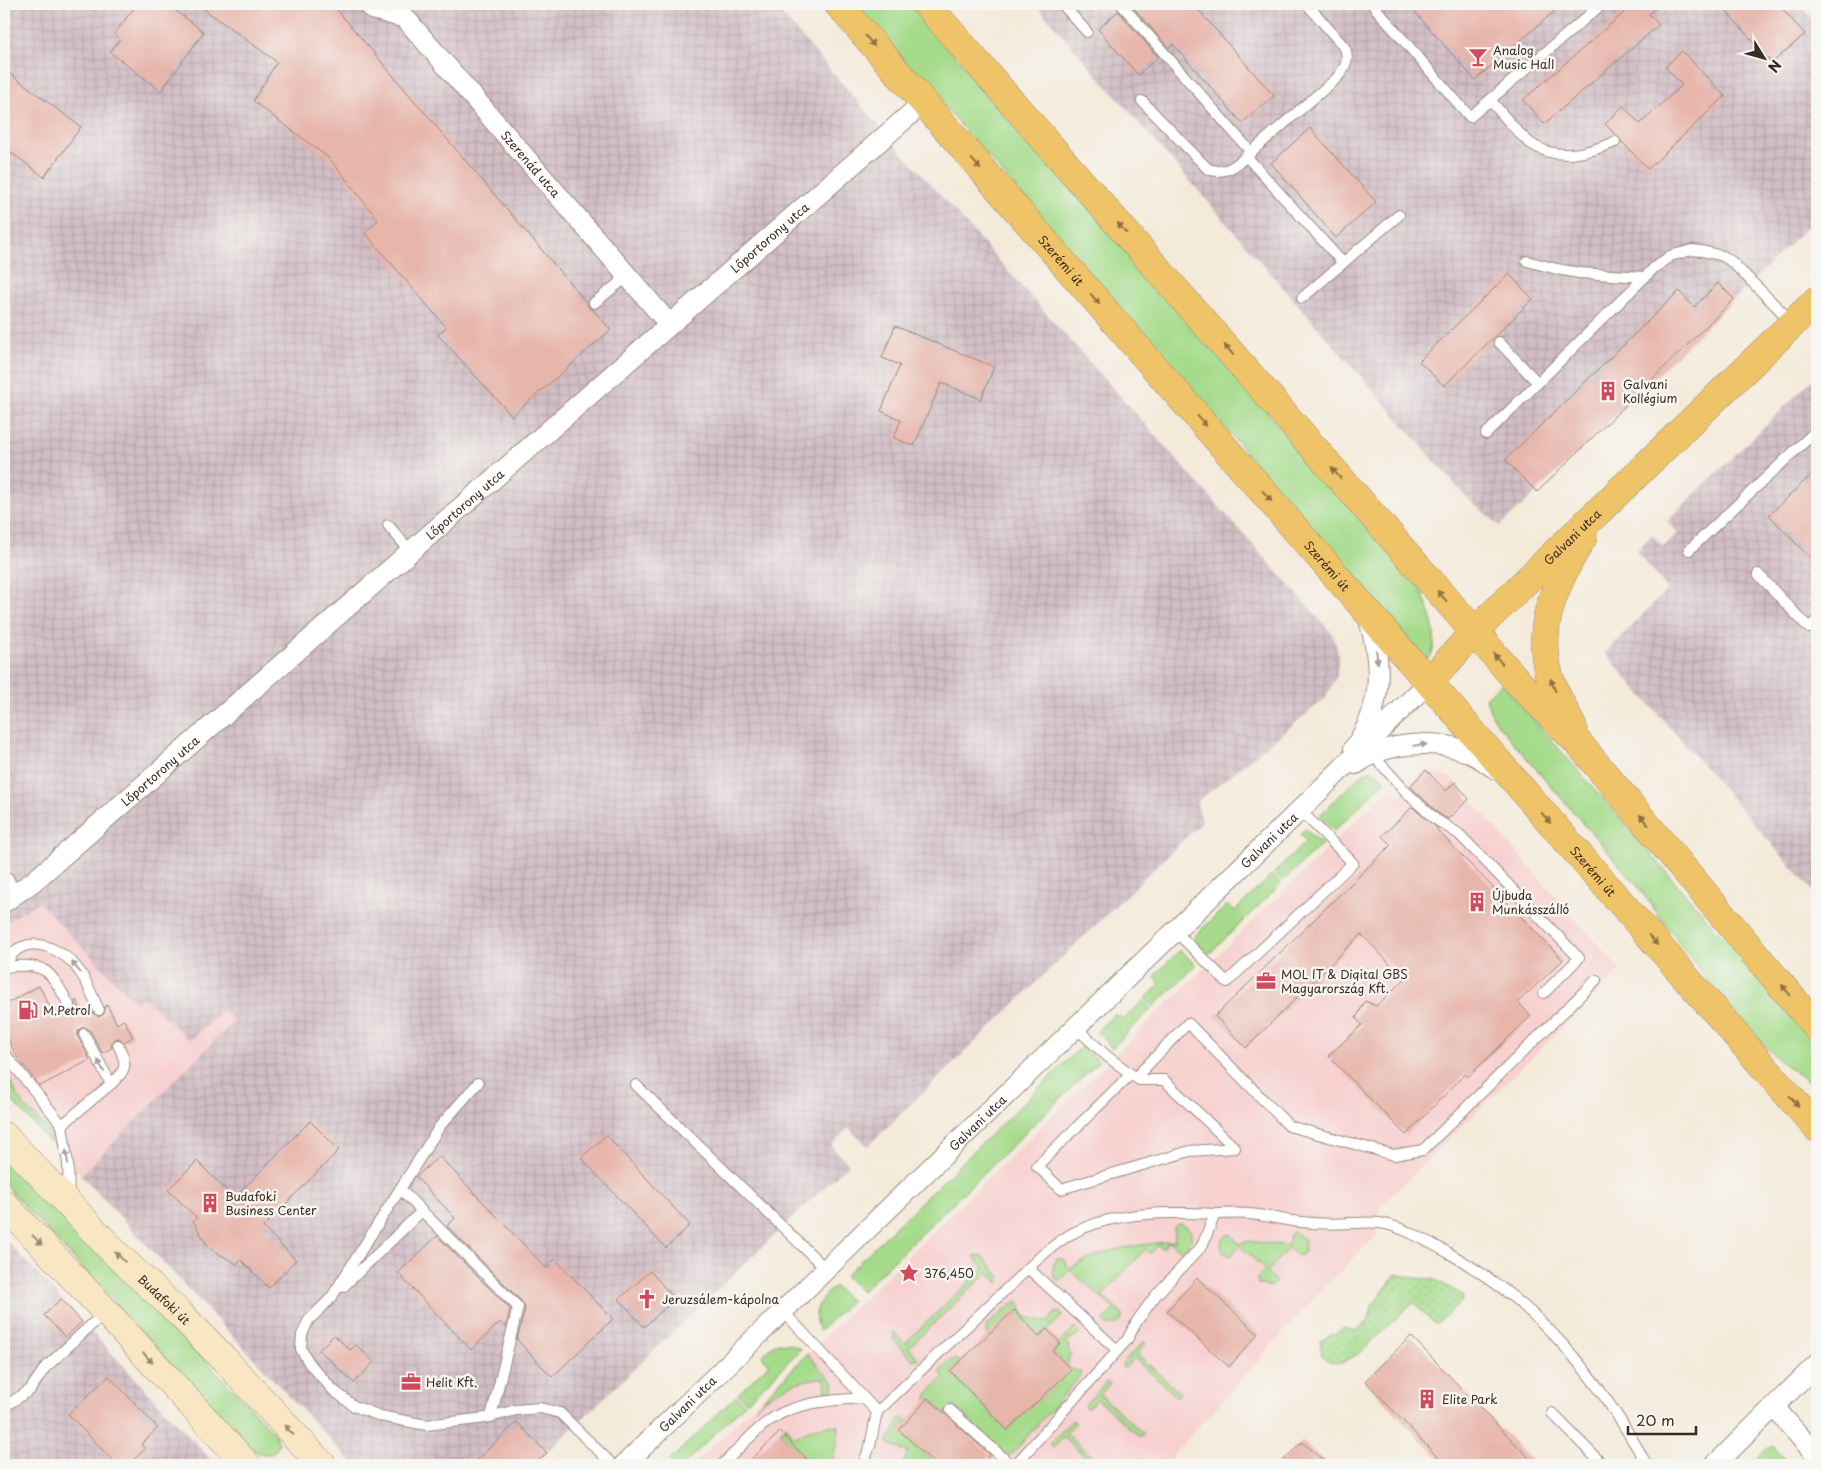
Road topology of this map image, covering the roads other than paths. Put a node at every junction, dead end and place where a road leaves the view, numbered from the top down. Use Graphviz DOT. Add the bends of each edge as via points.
graph roads {
  1 [pos="362,4"];
  2 [pos="393,4"];
  3 [pos="838,4"];
  4 [pos="926,4"];
  5 [pos="1062,4"];
  6 [pos="1121,4"];
  7 [pos="1308,4"];
  8 [pos="1372,4"];
  9 [pos="1602,4"];
  10 [pos="411,25"];
  11 [pos="1086,32"];
  12 [pos="1490,100"];
  13 [pos="1142,101"];
  14 [pos="923,103"];
  15 [pos="1615,142"];
  16 [pos="1248,154"];
  17 [pos="1399,214"];
  18 [pos="1526,261"];
  19 [pos="1343,263"];
  20 [pos="628,276"];
  21 [pos="1645,277"];
  22 [pos="1302,298"];
  23 [pos="1817,300"];
  24 [pos="594,303"];
  25 [pos="1793,323"];
  26 [pos="669,324"];
  27 [pos="1499,342"];
  28 [pos="1538,383"];
  29 [pos="1817,430"];
  30 [pos="1486,434"];
  31 [pos="1601,508"];
  32 [pos="388,525"];
  33 [pos="1690,550"];
  34 [pos="410,551"];
  35 [pos="1758,574"];
  36 [pos="1366,609"];
  37 [pos="1817,620"];
  38 [pos="1474,632"];
  39 [pos="1429,682"];
  40 [pos="1580,745"];
  41 [pos="1372,754"];
  42 [pos="1332,778"];
  43 [pos="1514,781"];
  44 [pos="1300,810"];
  45 [pos="6,893"];
  46 [pos="1174,931"];
  47 [pos="4,967"];
  48 [pos="1596,980"];
  49 [pos="1544,993"];
  50 [pos="69,1004"];
  51 [pos="99,1010"];
  52 [pos="1075,1028"];
  53 [pos="1817,1028"];
  54 [pos="84,1034"];
  55 [pos="118,1046"];
  56 [pos="4,1053"];
  57 [pos="1133,1075"];
  58 [pos="478,1083"];
  59 [pos="111,1084"];
  60 [pos="636,1086"];
  61 [pos="62,1126"];
  62 [pos="1817,1128"];
  63 [pos="4,1136"];
  64 [pos="400,1189"];
  65 [pos="4,1204"];
  66 [pos="69,1205"];
  67 [pos="422,1211"];
  68 [pos="1215,1214"];
  69 [pos="1028,1268"];
  70 [pos="826,1269"];
  71 [pos="331,1298"];
  72 [pos="783,1311"];
  73 [pos="106,1312"];
  74 [pos="1117,1350"];
  75 [pos="1817,1364"];
  76 [pos="864,1398"];
  77 [pos="4,1407"];
  78 [pos="1774,1407"];
  79 [pos="950,1410"];
  80 [pos="877,1412"];
  81 [pos="1552,1413"];
  82 [pos="491,1417"];
  83 [pos="1817,1456"];
  84 [pos="310,1461"];
  85 [pos="247,1465"];
  86 [pos="613,1465"];
  87 [pos="624,1465"];
  88 [pos="722,1465"];
  89 [pos="863,1465"];
  90 [pos="1011,1465"];
  91 [pos="1015,1465"];
  92 [pos="1603,1465"];
  93 [pos="1647,1465"];
  94 [pos="1715,1465"];
  1 -- 10 [label="lane" via="371,14"];
  2 -- 10 [label="street, Szerenád utca"];
  3 -- 14 [label="main road, Szerémi út, one-way"];
  38 -- 4 [label="main road, one-way"];
  5 -- 11 [label="lane"];
  6 -- 16 [label="lane"];
  7 -- 16 [label="lane" via="1345,48 1346,65 1337,78"];
  8 -- 12 [label="lane" via="1470,118"];
  9 -- 12 [label="lane"];
  10 -- 20 [label="street, Szerenád utca"];
  12 -- 15 [label="lane" via="1529,142 1543,150 1562,154 1588,153"];
  13 -- 16 [label="lane" via="1208,170 1227,171"];
  14 -- 26 [label="street, Lőportorony utca"];
  14 -- 36 [label="main road, Szerémi út, one-way"];
  16 -- 19 [label="lane"];
  17 -- 19 [label="lane"];
  18 -- 21 [label="lane" via="1579,273"];
  19 -- 22 [label="lane"];
  20 -- 24 [label="lane"];
  20 -- 26 [label="street, Szerenád utca"];
  21 -- 25 [label="lane" via="1663,261 1682,252 1702,250 1732,262"];
  21 -- 28 [label="lane"];
  23 -- 25 [label="main road, Galvani utca"];
  25 -- 31 [label="main road, Galvani utca"];
  26 -- 34 [label="street, Lőportorony utca"];
  27 -- 28 [label="lane"];
  28 -- 30 [label="lane"];
  29 -- 33 [label="lane"];
  31 -- 38 [label="main road, Galvani utca"];
  40 -- 31 [label="main road, one-way" via="1549,675 1545,626 1553,596"];
  32 -- 34 [label="lane"];
  34 -- 45 [label="street, Lőportorony utca" via="34,881"];
  35 -- 37 [label="lane" via="1809,628"];
  36 -- 39 [label="main road, Szerémi út"];
  36 -- 42 [label="street, Galvani utca, one-way" via="1379,671 1376,700 1358,743"];
  38 -- 39 [label="main road, Galvani utca"];
  40 -- 38 [label="main road, one-way"];
  39 -- 42 [label="street, Galvani utca"];
  39 -- 43 [label="main road, Szerémi út"];
  53 -- 40 [label="main road, one-way"];
  41 -- 42 [label="street, Galvani utca"];
  41 -- 43 [label="street, Galvani utca, one-way" via="1404,746 1448,745 1471,753"];
  41 -- 49 [label="lane" via="1435,819 1459,834 1579,958"];
  42 -- 44 [label="street, Galvani utca"];
  43 -- 62 [label="main road, Szerémi út, one-way"];
  44 -- 46 [label="street, Galvani utca"];
  44 -- 46 [label="lane" via="1353,863 1227,982"];
  46 -- 52 [label="street, Galvani utca"];
  47 -- 50 [label="lane" via="38,966 57,983"];
  51 -- 47 [label="lane, one-way" via="78,969 57,951 39,946 20,948"];
  48 -- 57 [label="lane" via="1423,1150 1394,1155 1289,1126 1188,1023"];
  52 -- 57 [label="lane"];
  52 -- 70 [label="street, Galvani utca"];
  59 -- 54 [label="lane, one-way"];
  55 -- 59 [label="lane" via="125,1062 124,1070"];
  56 -- 61 [label="lane"];
  57 -- 57 [label="lane" via="1139,1080 1164,1080 1235,1148 1190,1151 1061,1189 1038,1166"];
  58 -- 64 [label="lane" via="440,1126"];
  59 -- 61 [label="lane"];
  60 -- 70 [label="lane"];
  66 -- 61 [label="lane, one-way" via="68,1164"];
  63 -- 66 [label="main road, Budafoki út"];
  64 -- 67 [label="lane"];
  64 -- 71 [label="lane"];
  65 -- 73 [label="main road, one-way"];
  84 -- 66 [label="main road, Budafoki út, one-way" via="180,1314"];
  67 -- 71 [label="lane"];
  67 -- 82 [label="lane" via="518,1306"];
  68 -- 69 [label="lane" via="1149,1214 1092,1224 1057,1243"];
  68 -- 74 [label="lane" via="1202,1246 1156,1295"];
  68 -- 93 [label="lane" via="1250,1214 1302,1222 1371,1221 1412,1234 1457,1258 1508,1293 1557,1337 1606,1396"];
  69 -- 74 [label="lane"];
  69 -- 80 [label="lane"];
  70 -- 72 [label="street, Galvani utca"];
  71 -- 82 [label="lane" via="308,1321 301,1349 309,1364 333,1390 354,1406 380,1416 426,1425"];
  72 -- 76 [label="lane"];
  72 -- 87 [label="street, Galvani utca"];
  73 -- 77 [label="lane" via="45,1368 30,1390"];
  73 -- 85 [label="main road, one-way"];
  74 -- 91 [label="lane"];
  75 -- 78 [label="street"];
  76 -- 80 [label="lane"];
  76 -- 88 [label="lane" via="815,1402 783,1413"];
  78 -- 83 [label="street"];
  78 -- 94 [label="street"];
  79 -- 90 [label="lane"];
  80 -- 89 [label="lane"];
  81 -- 92 [label="lane"];
  82 -- 86 [label="lane" via="540,1408 560,1413"];
}
